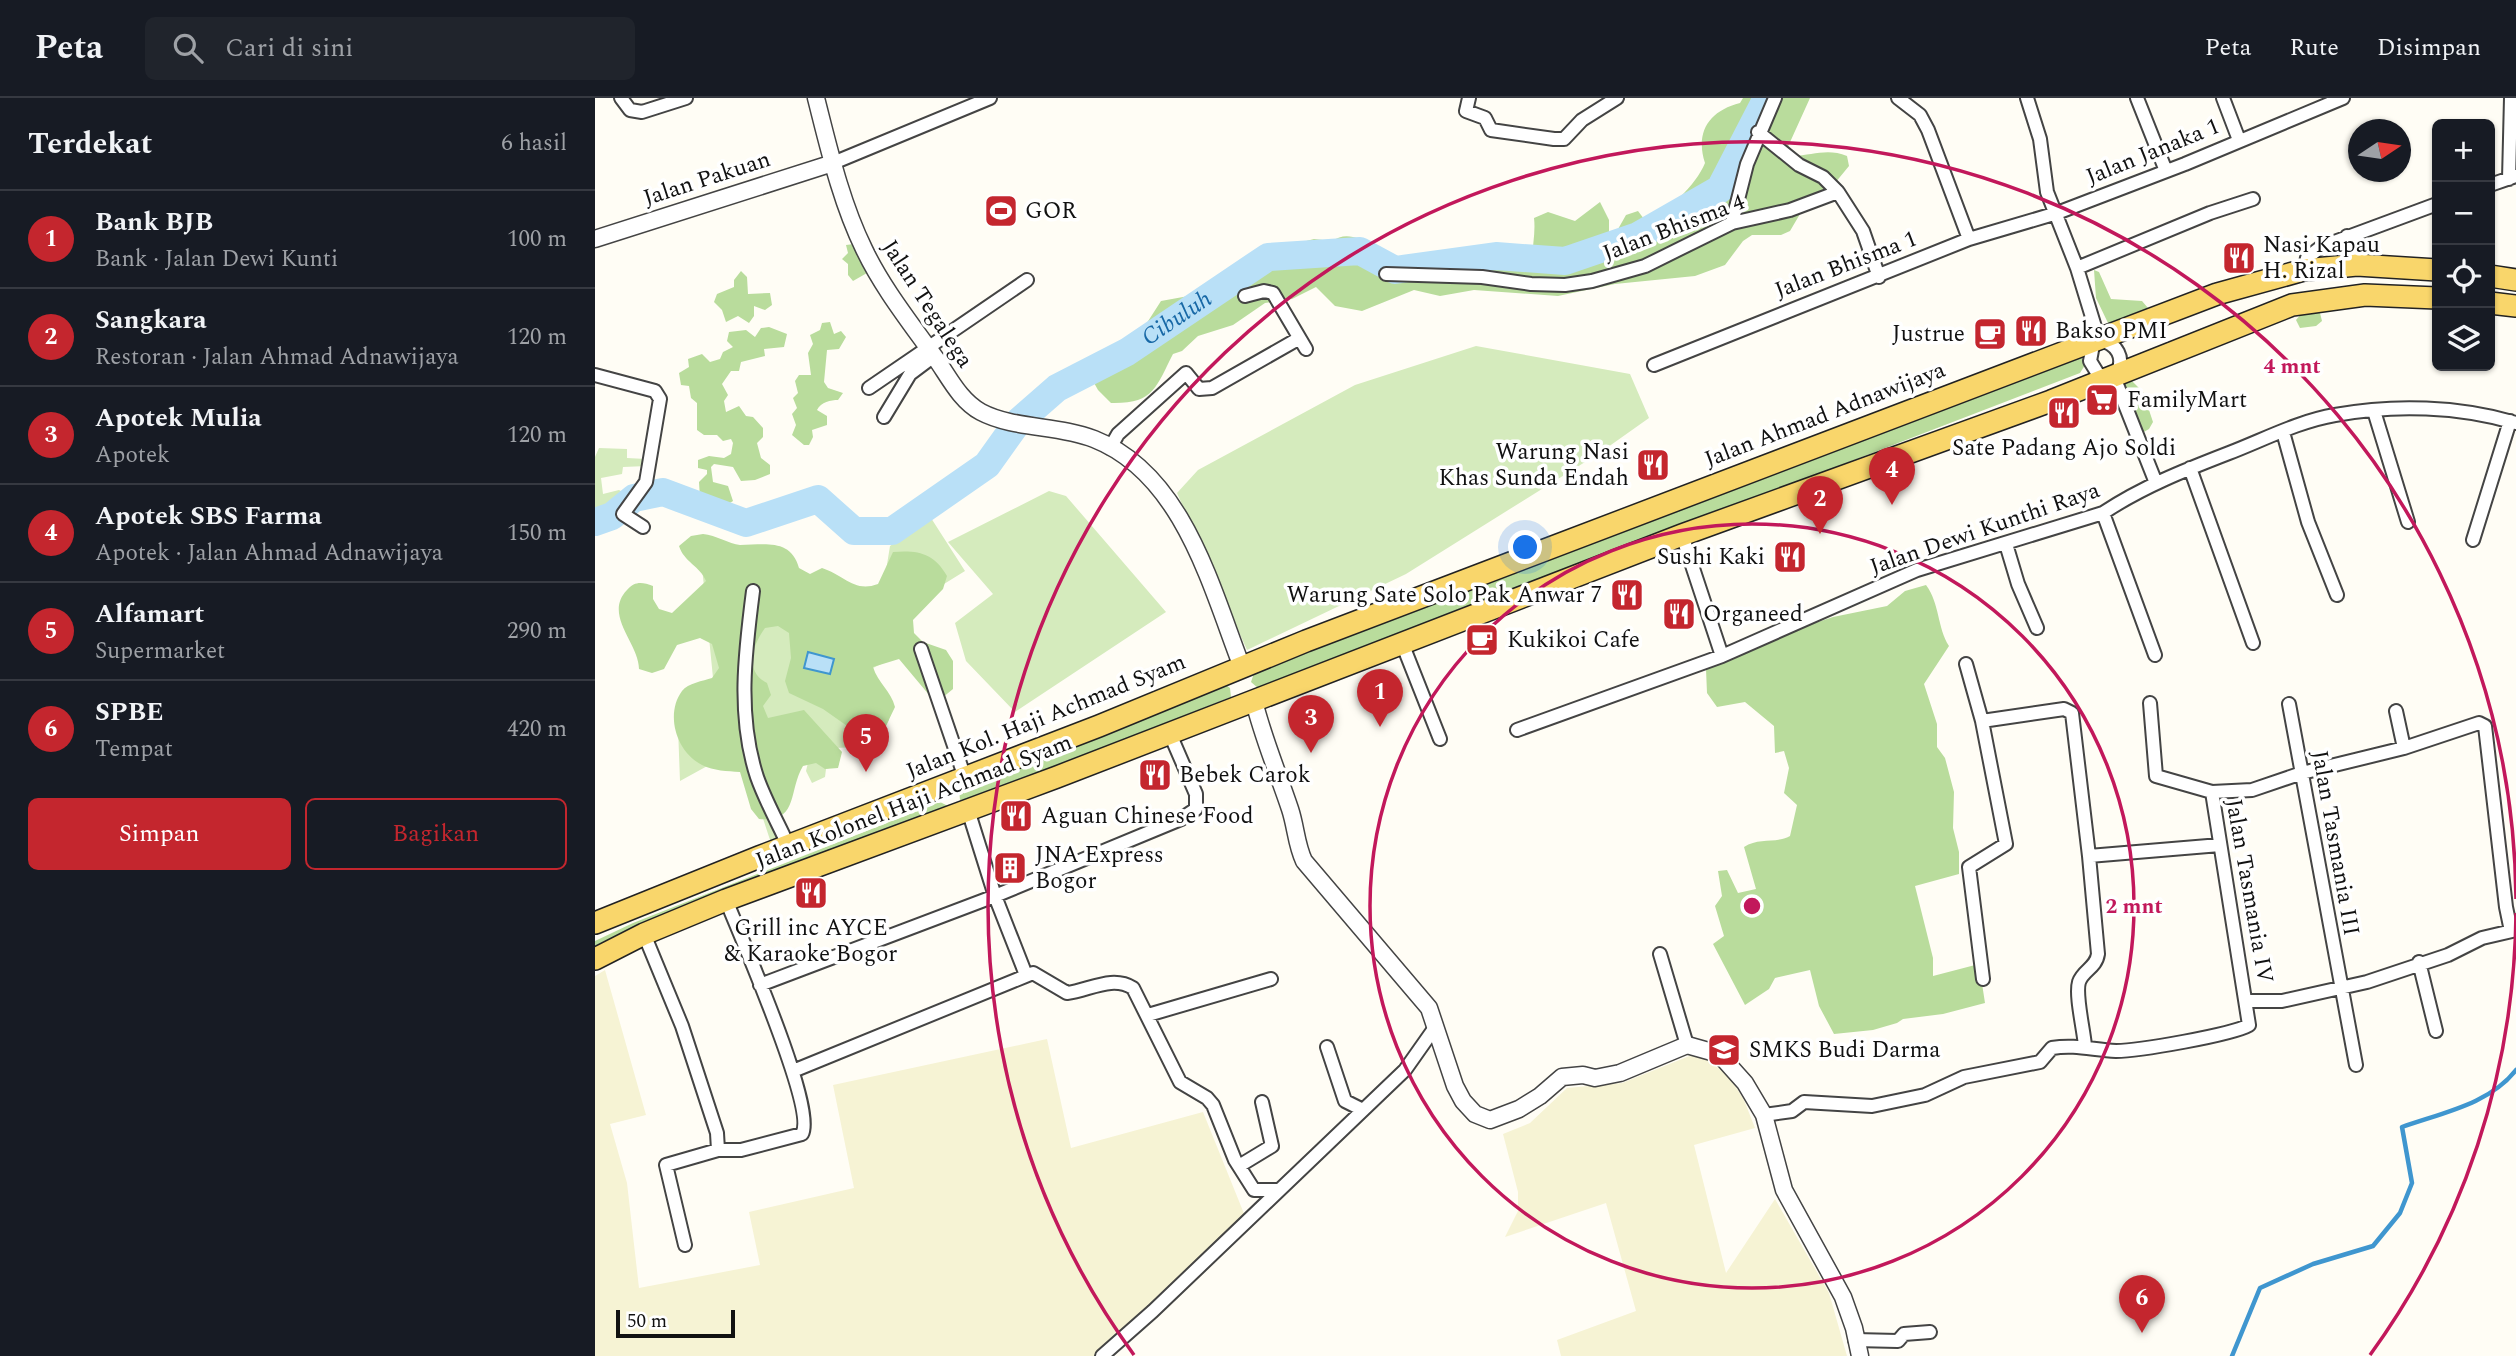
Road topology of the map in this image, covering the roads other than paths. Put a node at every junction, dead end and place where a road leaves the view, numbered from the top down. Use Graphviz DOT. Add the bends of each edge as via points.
graph roads {
  1 [pos="621,98"];
  2 [pos="686,98"];
  3 [pos="816,98"];
  4 [pos="990,98"];
  5 [pos="1469,98"];
  6 [pos="1617,98"];
  7 [pos="1775,98"];
  8 [pos="1898,98"];
  9 [pos="2027,98"];
  10 [pos="2137,98"];
  11 [pos="2223,98"];
  12 [pos="2343,98"];
  13 [pos="2511,98"];
  14 [pos="2317,103"];
  15 [pos="2513,127"];
  16 [pos="1758,132"];
  17 [pos="2239,140"];
  18 [pos="833,163"];
  19 [pos="2166,171"];
  20 [pos="2513,177"];
  21 [pos="2495,184"];
  22 [pos="1838,192"];
  23 [pos="2253,199"];
  24 [pos="2432,206"];
  25 [pos="2057,213"];
  26 [pos="1732,223"];
  27 [pos="2347,236"];
  28 [pos="595,239"];
  29 [pos="1969,239"];
  30 [pos="2357,265"];
  31 [pos="2077,268"];
  32 [pos="2304,270"];
  33 [pos="2432,270"];
  34 [pos="1386,274"];
  35 [pos="1879,276"];
  36 [pos="2495,277"];
  37 [pos="2273,278"];
  38 [pos="1027,280"];
  39 [pos="2516,280"];
  40 [pos="2233,290"];
  41 [pos="1245,296"];
  42 [pos="2432,298"];
  43 [pos="2495,304"];
  44 [pos="2516,306"];
  45 [pos="2284,308"];
  46 [pos="2245,324"];
  47 [pos="2099,340"];
  48 [pos="931,351"];
  49 [pos="1654,365"];
  50 [pos="595,375"];
  51 [pos="2114,377"];
  52 [pos="869,388"];
  53 [pos="2374,411"];
  54 [pos="884,417"];
  55 [pos="2513,422"];
  56 [pos="2283,432"];
  57 [pos="1110,447"];
  58 [pos="2190,468"];
  59 [pos="2156,483"];
  60 [pos="2103,513"];
  61 [pos="2408,522"];
  62 [pos="643,527"];
  63 [pos="1682,535"];
  64 [pos="2473,540"];
  65 [pos="2006,544"];
  66 [pos="753,591"];
  67 [pos="2337,595"];
  68 [pos="2037,628"];
  69 [pos="1402,643"];
  70 [pos="2253,643"];
  71 [pos="921,649"];
  72 [pos="1722,656"];
  73 [pos="2155,656"];
  74 [pos="1966,664"];
  75 [pos="1243,667"];
  76 [pos="1254,701"];
  77 [pos="2150,703"];
  78 [pos="2290,704"];
  79 [pos="2396,711"];
  80 [pos="1982,721"];
  81 [pos="1517,730"];
  82 [pos="1170,734"];
  83 [pos="1440,739"];
  84 [pos="2404,748"];
  85 [pos="2302,773"];
  86 [pos="965,778"];
  87 [pos="2212,792"];
  88 [pos="968,810"];
  89 [pos="788,845"];
  90 [pos="2220,845"];
  91 [pos="2089,856"];
  92 [pos="995,896"];
  93 [pos="726,900"];
  94 [pos="621,912"];
  95 [pos="595,923"];
  96 [pos="2514,931"];
  97 [pos="638,937"];
  98 [pos="1660,954"];
  99 [pos="595,959"];
  100 [pos="2419,962"];
  101 [pos="1026,975"];
  102 [pos="1271,979"];
  103 [pos="1983,979"];
  104 [pos="760,985"];
  105 [pos="2340,989"];
  106 [pos="2247,1002"];
  107 [pos="1148,1015"];
  108 [pos="1436,1026"];
  109 [pos="2436,1031"];
  110 [pos="1687,1045"];
  111 [pos="2085,1045"];
  112 [pos="1327,1047"];
  113 [pos="2356,1065"];
  114 [pos="793,1071"];
  115 [pos="1262,1102"];
  116 [pos="1363,1110"];
  117 [pos="1764,1115"];
  118 [pos="718,1150"];
  119 [pos="1239,1166"];
  120 [pos="1279,1190"];
  121 [pos="685,1245"];
  122 [pos="1930,1332"];
  123 [pos="1857,1348"];
  124 [pos="1102,1356"];
  1 -- 2 [label="street" via="631,110 642,112"];
  3 -- 18 [label="street, Jalan Tegalega"];
  4 -- 18 [label="street"];
  5 -- 6 [label="street" via="1466,111 1485,118 1490,131 1554,139 1564,139 1582,120"];
  7 -- 16 [label="street"];
  8 -- 29 [label="street" via="1920,115 1928,130"];
  9 -- 25 [label="street" via="2040,139 2047,192"];
  10 -- 19 [label="street"];
  11 -- 17 [label="street"];
  12 -- 14 [label="street, Jalan Janaka 1"];
  13 -- 15 [label="street"];
  14 -- 17 [label="street, Jalan Janaka 1"];
  15 -- 20 [label="street"];
  16 -- 22 [label="street"];
  16 -- 26 [label="street"];
  17 -- 19 [label="street, Jalan Janaka 1"];
  18 -- 28 [label="street, Jalan Pakuan"];
  18 -- 48 [label="street, Jalan Tegalega" via="863,248"];
  19 -- 25 [label="street, Jalan Janaka 1"];
  20 -- 21 [label="street"];
  22 -- 26 [label="street, Jalan Bhisma 4" via="1790,211"];
  22 -- 35 [label="street" via="1863,231"];
  23 -- 31 [label="street"];
  24 -- 27 [label="street"];
  25 -- 29 [label="street, Jalan Bhisma 1"];
  25 -- 31 [label="street"];
  26 -- 34 [label="street, Jalan Bhisma 4" via="1645,265 1592,281 1531,284 1482,277"];
  27 -- 30 [label="street"];
  27 -- 32 [label="street" via="2307,258"];
  29 -- 35 [label="street, Jalan Bhisma 1"];
  30 -- 32 [label="main road, Jalan Ahmad Adnawijaya"];
  30 -- 33 [label="main road, Jalan Ahmad Adnawijaya"];
  31 -- 47 [label="street"];
  32 -- 37 [label="main road, Jalan Ahmad Adnawijaya"];
  35 -- 49 [label="street, Jalan Bhisma 1"];
  36 -- 39 [label="main road"];
  37 -- 40 [label="main road, Jalan Ahmad Adnawijaya"];
  37 -- 45 [label="main road" via="2267,290 2269,300"];
  38 -- 48 [label="street"];
  40 -- 46 [label="main road" via="2242,292 2251,307"];
  40 -- 47 [label="main road, Jalan Ahmad Adnawijaya"];
  41 -- 57 [label="street" via="1273,293 1302,344 1212,388 1199,389 1186,373 1118,434"];
  42 -- 45 [label="main road" via="2365,295"];
  43 -- 44 [label="main road"];
  45 -- 46 [label="main road"];
  46 -- 51 [label="main road"];
  47 -- 51 [label="street" via="2115,346 2119,353"];
  47 -- 51 [label="street" via="2093,345 2090,361 2098,374"];
  47 -- 75 [label="main road, Jalan Ahmad Adnawijaya"];
  48 -- 52 [label="street"];
  48 -- 54 [label="street" via="910,374"];
  48 -- 57 [label="street, Jalan Tegalega" via="957,392 980,412 1082,435"];
  50 -- 62 [label="street" via="655,391 660,399 650,467 643,487 623,514"];
  51 -- 59 [label="street"];
  51 -- 63 [label="main road"];
  53 -- 55 [label="street, Jalan Dewi Kunthi Raya" via="2416,407"];
  53 -- 56 [label="street, Jalan Dewi Kunthi Raya" via="2333,415"];
  53 -- 61 [label="street"];
  55 -- 64 [label="street"];
  56 -- 58 [label="street, Jalan Dewi Kunthi Raya"];
  56 -- 67 [label="street" via="2308,522"];
  57 -- 75 [label="street, Jalan Tegalega" via="1147,475 1178,513"];
  58 -- 59 [label="street, Jalan Dewi Kunthi Raya"];
  58 -- 70 [label="street"];
  59 -- 60 [label="street, Jalan Dewi Kunthi Raya"];
  60 -- 65 [label="street, Jalan Dewi Kunthi Raya"];
  60 -- 73 [label="street"];
  63 -- 69 [label="main road"];
  63 -- 72 [label="street"];
  65 -- 68 [label="street"];
  65 -- 72 [label="street, Jalan Dewi Kunthi Raya" via="1917,570"];
  66 -- 89 [label="street" via="744,684 746,726 757,778"];
  69 -- 76 [label="main road"];
  69 -- 83 [label="street"];
  71 -- 86 [label="street"];
  72 -- 81 [label="street, Jalan Dewi Kunthi Raya"];
  74 -- 80 [label="street"];
  75 -- 86 [label="main road, Jalan Kol. Haji Achmad Syam"];
  76 -- 82 [label="main road, Jalan Kolonel Haji Achmad Syam"];
  76 -- 108 [label="street" via="1304,861 1413,987"];
  77 -- 87 [label="street, Jalan Tasmania IV" via="2156,776"];
  78 -- 85 [label="street, Jalan Tasmania III"];
  79 -- 84 [label="street"];
  80 -- 91 [label="street" via="2064,709 2072,713"];
  80 -- 103 [label="street" via="2007,844 1969,867"];
  82 -- 88 [label="main road, Jalan Kolonel Haji Achmad Syam"];
  82 -- 92 [label="street" via="1196,794 1196,809"];
  84 -- 85 [label="street"];
  84 -- 96 [label="street" via="2479,723 2485,726 2506,906"];
  85 -- 87 [label="street" via="2252,790"];
  85 -- 105 [label="street, Jalan Tasmania III"];
  86 -- 89 [label="main road, Jalan Kol. Haji Achmad Syam"];
  87 -- 90 [label="street, Jalan Tasmania IV"];
  88 -- 92 [label="street"];
  88 -- 93 [label="main road, Jalan Kolonel Haji Achmad Syam"];
  89 -- 94 [label="main road, Jalan Kol. Haji Achmad Syam"];
  90 -- 91 [label="street"];
  90 -- 106 [label="street, Jalan Tasmania IV"];
  91 -- 111 [label="street" via="2098,954 2078,986"];
  92 -- 101 [label="street"];
  92 -- 104 [label="street"];
  93 -- 97 [label="main road, Jalan Kolonel Haji Achmad Syam"];
  93 -- 104 [label="street"];
  94 -- 95 [label="main road, Jalan Kol. Haji Achmad Syam"];
  94 -- 97 [label="main road"];
  96 -- 100 [label="street"];
  97 -- 99 [label="main road, Jalan Kolonel Haji Achmad Syam"];
  97 -- 118 [label="street" via="682,1026 717,1133"];
  98 -- 110 [label="street"];
  100 -- 105 [label="street"];
  100 -- 109 [label="street"];
  101 -- 107 [label="street" via="1039,975 1067,993 1123,982 1133,988"];
  101 -- 114 [label="street"];
  102 -- 107 [label="street"];
  104 -- 114 [label="street"];
  105 -- 106 [label="street" via="2282,1001"];
  105 -- 113 [label="street, Jalan Tasmania III"];
  106 -- 111 [label="street" via="2246,1028 2137,1049 2114,1051"];
  107 -- 119 [label="street" via="1180,1082 1213,1105"];
  108 -- 110 [label="street" via="1463,1101 1475,1114 1490,1120 1519,1109 1562,1077 1620,1073"];
  108 -- 116 [label="street" via="1405,1070"];
  110 -- 117 [label="street" via="1719,1054 1739,1075"];
  111 -- 117 [label="street" via="2052,1048 2040,1062 1963,1077 1925,1095 1872,1106 1804,1102 1792,1111"];
  112 -- 116 [label="street" via="1345,1101"];
  114 -- 118 [label="street" via="805,1125 802,1135 741,1150"];
  115 -- 119 [label="street" via="1272,1146"];
  116 -- 120 [label="street"];
  117 -- 123 [label="street" via="1784,1190 1843,1297"];
  118 -- 121 [label="street" via="666,1165"];
  119 -- 120 [label="street" via="1254,1189"];
  120 -- 124 [label="street"];
  122 -- 123 [label="street" via="1904,1334 1898,1341"];
}
